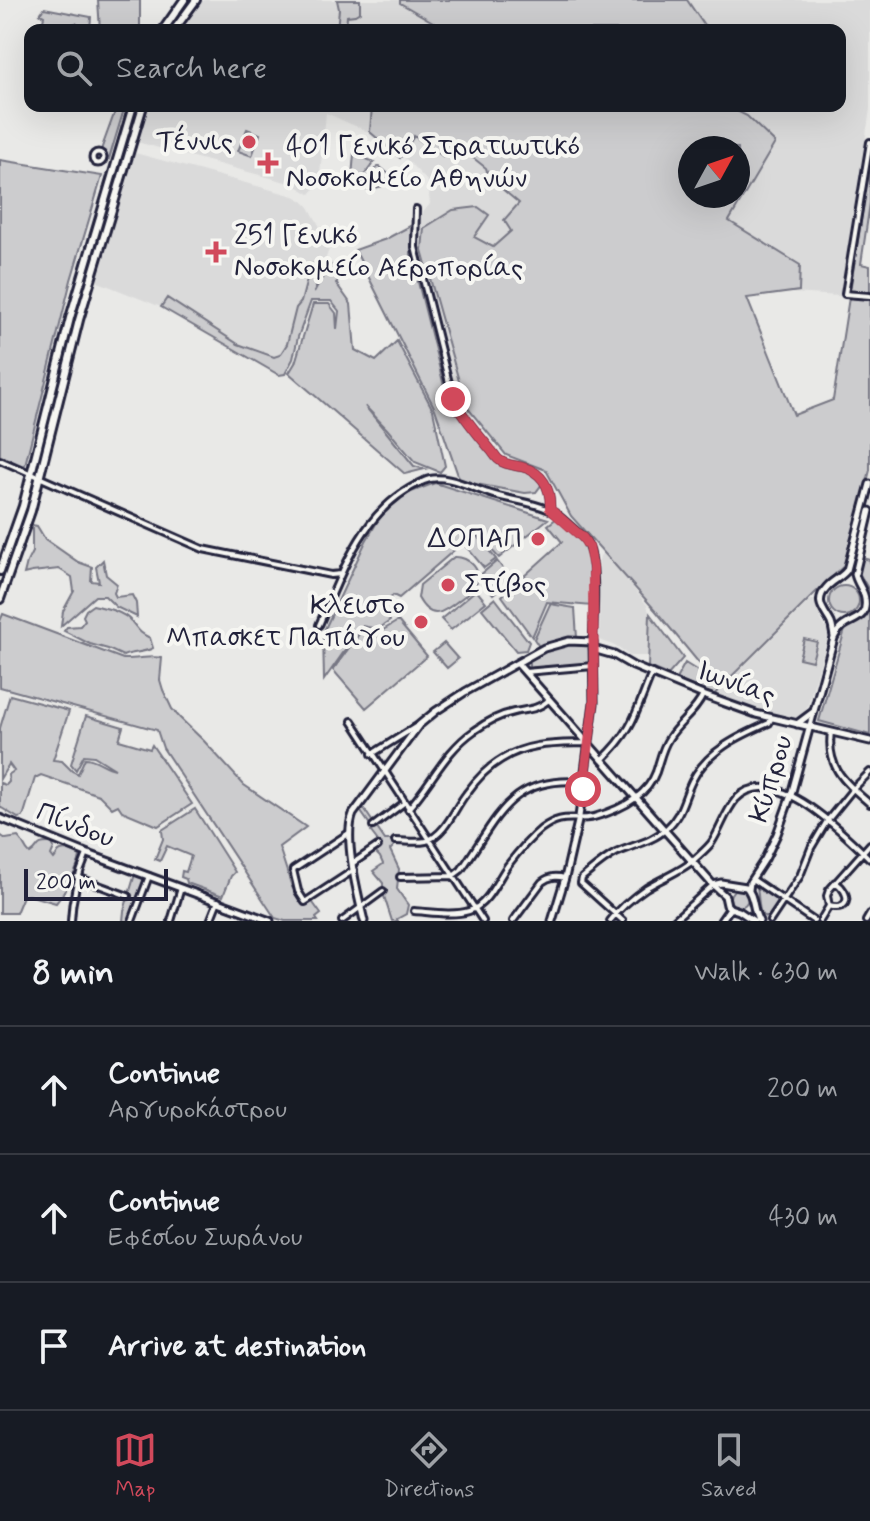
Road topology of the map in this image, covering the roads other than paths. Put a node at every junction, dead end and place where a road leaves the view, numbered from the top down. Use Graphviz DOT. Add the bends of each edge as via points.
graph roads {
  1 [pos="184,0"];
  2 [pos="196,0"];
  3 [pos="167,24"];
  4 [pos="178,24"];
  5 [pos="131,112"];
  6 [pos="141,112"];
  7 [pos="870,142"];
  8 [pos="98,164"];
  9 [pos="114,168"];
  10 [pos="416,209"];
  11 [pos="870,296"];
  12 [pos="0,460"];
  13 [pos="32,474"];
  14 [pos="40,478"];
  15 [pos="870,484"];
  16 [pos="550,509"];
  17 [pos="870,511"];
  18 [pos="860,553"];
  19 [pos="870,556"];
  20 [pos="0,571"];
  21 [pos="341,574"];
  22 [pos="0,599"];
  23 [pos="868,605"];
  24 [pos="830,620"];
  25 [pos="845,624"];
  26 [pos="319,625"];
  27 [pos="834,638"];
  28 [pos="593,646"];
  29 [pos="517,663"];
  30 [pos="593,666"];
  31 [pos="525,672"];
  32 [pos="652,673"];
  33 [pos="703,695"];
  34 [pos="549,699"];
  35 [pos="814,711"];
  36 [pos="771,719"];
  37 [pos="352,721"];
  38 [pos="797,724"];
  39 [pos="419,725"];
  40 [pos="810,727"];
  41 [pos="831,732"];
  42 [pos="870,741"];
  43 [pos="587,743"];
  44 [pos="372,754"];
  45 [pos="602,760"];
  46 [pos="870,772"];
  47 [pos="384,773"];
  48 [pos="584,782"];
  49 [pos="853,789"];
  50 [pos="791,795"];
  51 [pos="637,798"];
  52 [pos="870,804"];
  53 [pos="406,806"];
  54 [pos="579,817"];
  55 [pos="0,818"];
  56 [pos="827,821"];
  57 [pos="373,826"];
  58 [pos="665,831"];
  59 [pos="349,833"];
  60 [pos="429,840"];
  61 [pos="395,841"];
  62 [pos="870,844"];
  63 [pos="378,846"];
  64 [pos="88,853"];
  65 [pos="863,853"];
  66 [pos="870,859"];
  67 [pos="692,861"];
  68 [pos="353,866"];
  69 [pos="149,876"];
  70 [pos="453,876"];
  71 [pos="77,877"];
  72 [pos="400,877"];
  73 [pos="565,878"];
  74 [pos="751,880"];
  75 [pos="835,882"];
  76 [pos="713,885"];
  77 [pos="733,885"];
  78 [pos="742,885"];
  79 [pos="181,888"];
  80 [pos="749,890"];
  81 [pos="383,891"];
  82 [pos="128,896"];
  83 [pos="725,896"];
  84 [pos="752,899"];
  85 [pos="782,900"];
  86 [pos="218,901"];
  87 [pos="829,906"];
  88 [pos="361,908"];
  89 [pos="474,908"];
  90 [pos="730,908"];
  91 [pos="414,911"];
  92 [pos="739,911"];
  93 [pos="615,914"];
  94 [pos="870,914"];
  95 [pos="254,918"];
  96 [pos="71,921"];
  97 [pos="132,921"];
  98 [pos="171,921"];
  99 [pos="210,921"];
  100 [pos="270,921"];
  101 [pos="342,921"];
  102 [pos="364,921"];
  103 [pos="483,921"];
  104 [pos="513,921"];
  105 [pos="552,921"];
  106 [pos="610,921"];
  107 [pos="623,921"];
  108 [pos="673,921"];
  109 [pos="721,921"];
  110 [pos="756,921"];
  111 [pos="770,921"];
  112 [pos="817,921"];
  113 [pos="866,921"];
  1 -- 3 [label="main road"];
  2 -- 4 [label="main road"];
  5 -- 9 [label="main road"];
  6 -- 14 [label="main road" via="82,308"];
  7 -- 11 [label="street" via="845,294"];
  8 -- 9 [label="street"];
  9 -- 13 [label="main road"];
  10 -- 16 [label="street" via="415,247 453,399 498,459 526,468 546,484"];
  12 -- 13 [label="street"];
  13 -- 14 [label="street"];
  13 -- 20 [label="main road"];
  14 -- 21 [label="street" via="203,549"];
  14 -- 22 [label="main road"];
  15 -- 24 [label="street, Κύπρου" via="847,570 821,597"];
  16 -- 21 [label="street" via="446,479 427,479 372,519"];
  16 -- 28 [label="street" via="589,547"];
  17 -- 18 [label="street, Κύπρου"];
  18 -- 19 [label="street"];
  18 -- 23 [label="street, Κύπρου" via="856,579"];
  21 -- 26 [label="street"];
  23 -- 25 [label="street, Κύπρου" via="854,622"];
  24 -- 25 [label="street"];
  24 -- 27 [label="street, Κύπρου"];
  25 -- 27 [label="street, Κύπρου"];
  27 -- 35 [label="street, Κύπρου"];
  28 -- 29 [label="street" via="562,642"];
  28 -- 30 [label="street"];
  28 -- 32 [label="street, Ιωνίας"];
  29 -- 31 [label="street"];
  29 -- 39 [label="street"];
  30 -- 31 [label="street"];
  30 -- 43 [label="street"];
  31 -- 34 [label="street"];
  32 -- 33 [label="street, Ιωνίας"];
  32 -- 45 [label="street" via="624,737"];
  33 -- 36 [label="street, Ιωνίας"];
  33 -- 51 [label="street" via="668,738 651,784"];
  34 -- 43 [label="street"];
  34 -- 53 [label="street" via="538,708 491,721 463,739"];
  35 -- 38 [label="street"];
  35 -- 40 [label="street, Κύπρου"];
  36 -- 38 [label="street, Ιωνίας"];
  36 -- 58 [label="street" via="706,762 691,783 681,812"];
  37 -- 44 [label="street"];
  38 -- 40 [label="street, Ιωνίας"];
  39 -- 44 [label="street"];
  39 -- 47 [label="street"];
  40 -- 41 [label="street, Ιωνίας"];
  40 -- 50 [label="street, Κύπρου"];
  41 -- 42 [label="street, Ιωνίας"];
  41 -- 49 [label="street" via="830,756"];
  43 -- 45 [label="street"];
  43 -- 48 [label="street"];
  43 -- 60 [label="street" via="535,745 501,759"];
  44 -- 47 [label="street"];
  45 -- 51 [label="street"];
  46 -- 49 [label="street"];
  47 -- 53 [label="street"];
  47 -- 59 [label="street" via="353,814"];
  48 -- 54 [label="street"];
  48 -- 70 [label="street" via="548,781 520,793"];
  49 -- 52 [label="street"];
  49 -- 56 [label="street"];
  50 -- 56 [label="street"];
  50 -- 67 [label="street" via="764,787 742,793 712,842"];
  50 -- 74 [label="street, Κύπρου"];
  51 -- 54 [label="street" via="590,818"];
  51 -- 58 [label="street"];
  53 -- 57 [label="street"];
  53 -- 60 [label="street"];
  54 -- 73 [label="street"];
  54 -- 89 [label="street" via="557,820 534,835"];
  55 -- 64 [label="street, Πίνδου"];
  56 -- 65 [label="street"];
  56 -- 85 [label="street"];
  58 -- 67 [label="street"];
  58 -- 93 [label="street" via="614,854 580,880"];
  59 -- 68 [label="street"];
  59 -- 68 [label="street" via="293,870 298,891 305,902"];
  60 -- 61 [label="street"];
  60 -- 70 [label="street"];
  62 -- 65 [label="street"];
  63 -- 68 [label="street"];
  64 -- 69 [label="street, Πίνδου"];
  64 -- 71 [label="street"];
  65 -- 66 [label="street"];
  65 -- 75 [label="street"];
  67 -- 76 [label="street"];
  67 -- 93 [label="street"];
  68 -- 88 [label="street"];
  69 -- 79 [label="street, Πίνδου"];
  69 -- 97 [label="street"];
  70 -- 72 [label="street"];
  70 -- 89 [label="street"];
  71 -- 82 [label="street"];
  71 -- 96 [label="street"];
  73 -- 104 [label="street" via="542,882"];
  73 -- 105 [label="street"];
  74 -- 78 [label="street"];
  74 -- 80 [label="street, Κύπρου"];
  74 -- 85 [label="street"];
  75 -- 87 [label="street"];
  75 -- 87 [label="street" via="845,891 846,902"];
  76 -- 77 [label="street"];
  76 -- 83 [label="street"];
  76 -- 108 [label="street"];
  77 -- 78 [label="street"];
  77 -- 83 [label="street"];
  78 -- 80 [label="street"];
  79 -- 86 [label="street, Πίνδου"];
  79 -- 98 [label="street"];
  80 -- 84 [label="street"];
  81 -- 88 [label="street"];
  83 -- 90 [label="street"];
  84 -- 92 [label="street"];
  84 -- 110 [label="street"];
  85 -- 111 [label="street"];
  85 -- 112 [label="street"];
  86 -- 95 [label="street, Πίνδου"];
  86 -- 99 [label="street"];
  87 -- 112 [label="street"];
  88 -- 101 [label="street"];
  88 -- 102 [label="street"];
  89 -- 91 [label="street"];
  89 -- 103 [label="street"];
  90 -- 92 [label="street"];
  90 -- 109 [label="street"];
  92 -- 110 [label="street"];
  93 -- 106 [label="street"];
  93 -- 107 [label="street"];
  94 -- 113 [label="street"];
  95 -- 100 [label="street, Πίνδου"];
}
